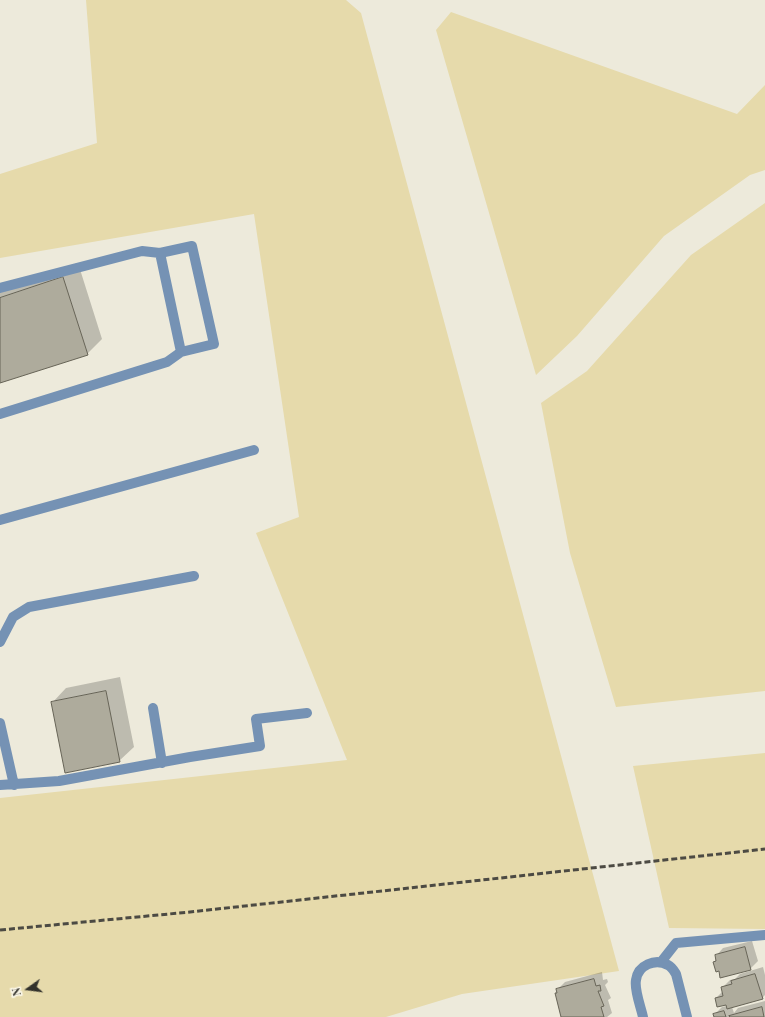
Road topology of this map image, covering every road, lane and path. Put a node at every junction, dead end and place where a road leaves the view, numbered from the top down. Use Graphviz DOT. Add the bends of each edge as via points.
graph roads {
  1 [pos="160,253"];
  2 [pos="0,288"];
  3 [pos="181,352"];
  4 [pos="0,414"];
  5 [pos="254,450"];
  6 [pos="0,520"];
  7 [pos="194,576"];
  8 [pos="0,642"];
  9 [pos="153,708"];
  10 [pos="307,713"];
  11 [pos="0,723"];
  12 [pos="162,763"];
  13 [pos="14,785"];
  14 [pos="0,786"];
  15 [pos="765,934"];
  16 [pos="660,962"];
  17 [pos="644,1017"];
  18 [pos="687,1017"];
  1 -- 2 [label="street" via="142,251"];
  1 -- 3 [label="street"];
  1 -- 3 [label="street" via="192,246 214,344"];
  3 -- 4 [label="street" via="167,362"];
  5 -- 6 [label="street"];
  7 -- 8 [label="street" via="29,607 13,617"];
  9 -- 12 [label="street"];
  10 -- 12 [label="street" via="256,719 260,746"];
  11 -- 13 [label="street"];
  12 -- 13 [label="street" via="59,782"];
  13 -- 14 [label="street"];
  15 -- 16 [label="street" via="676,943"];
  16 -- 17 [label="street" via="647,964 636,980"];
  16 -- 18 [label="street" via="673,969 676,974"];
}
